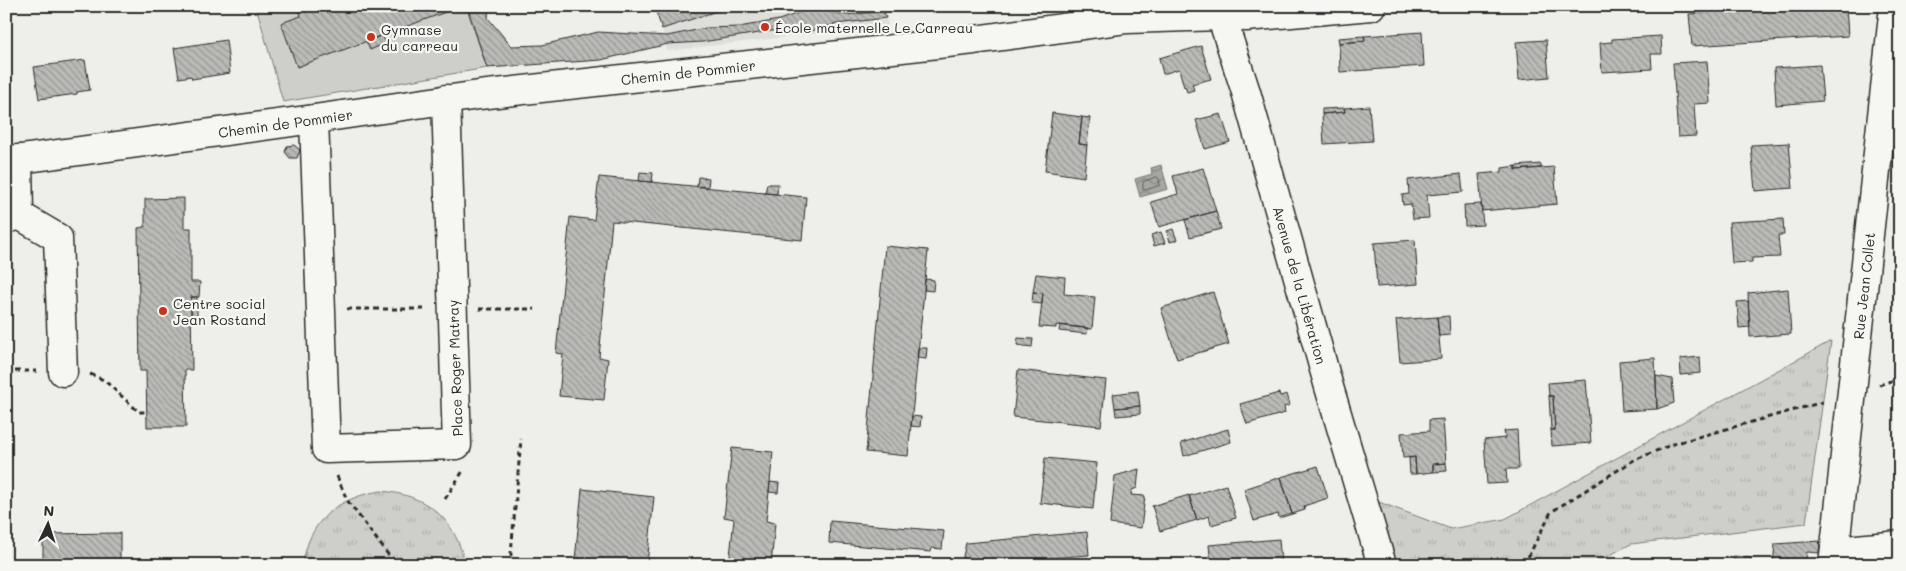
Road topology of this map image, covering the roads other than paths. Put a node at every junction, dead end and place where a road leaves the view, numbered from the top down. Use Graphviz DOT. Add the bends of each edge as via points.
graph roads {
  1 [pos="1371,6"];
  2 [pos="1894,6"];
  3 [pos="1215,9"];
  4 [pos="446,99"];
  5 [pos="314,120"];
  6 [pos="12,160"];
  7 [pos="13,217"];
  8 [pos="64,372"];
  9 [pos="1900,545"];
  10 [pos="1834,558"];
  11 [pos="1382,565"];
  1 -- 3 [label="street, Chemin de Pommier" via="1246,17"];
  2 -- 10 [label="street, Rue Jean Collet"];
  3 -- 4 [label="street, Chemin de Pommier" via="974,40"];
  3 -- 11 [label="street, Avenue de la Libération" via="1246,92"];
  4 -- 5 [label="street, Chemin de Pommier"];
  4 -- 5 [label="street, Place Roger Matray" via="457,445 326,449"];
  5 -- 6 [label="street, Chemin de Pommier"];
  6 -- 7 [label="street"];
  7 -- 8 [label="street" via="58,238"];
  9 -- 10 [label="street"];
}
